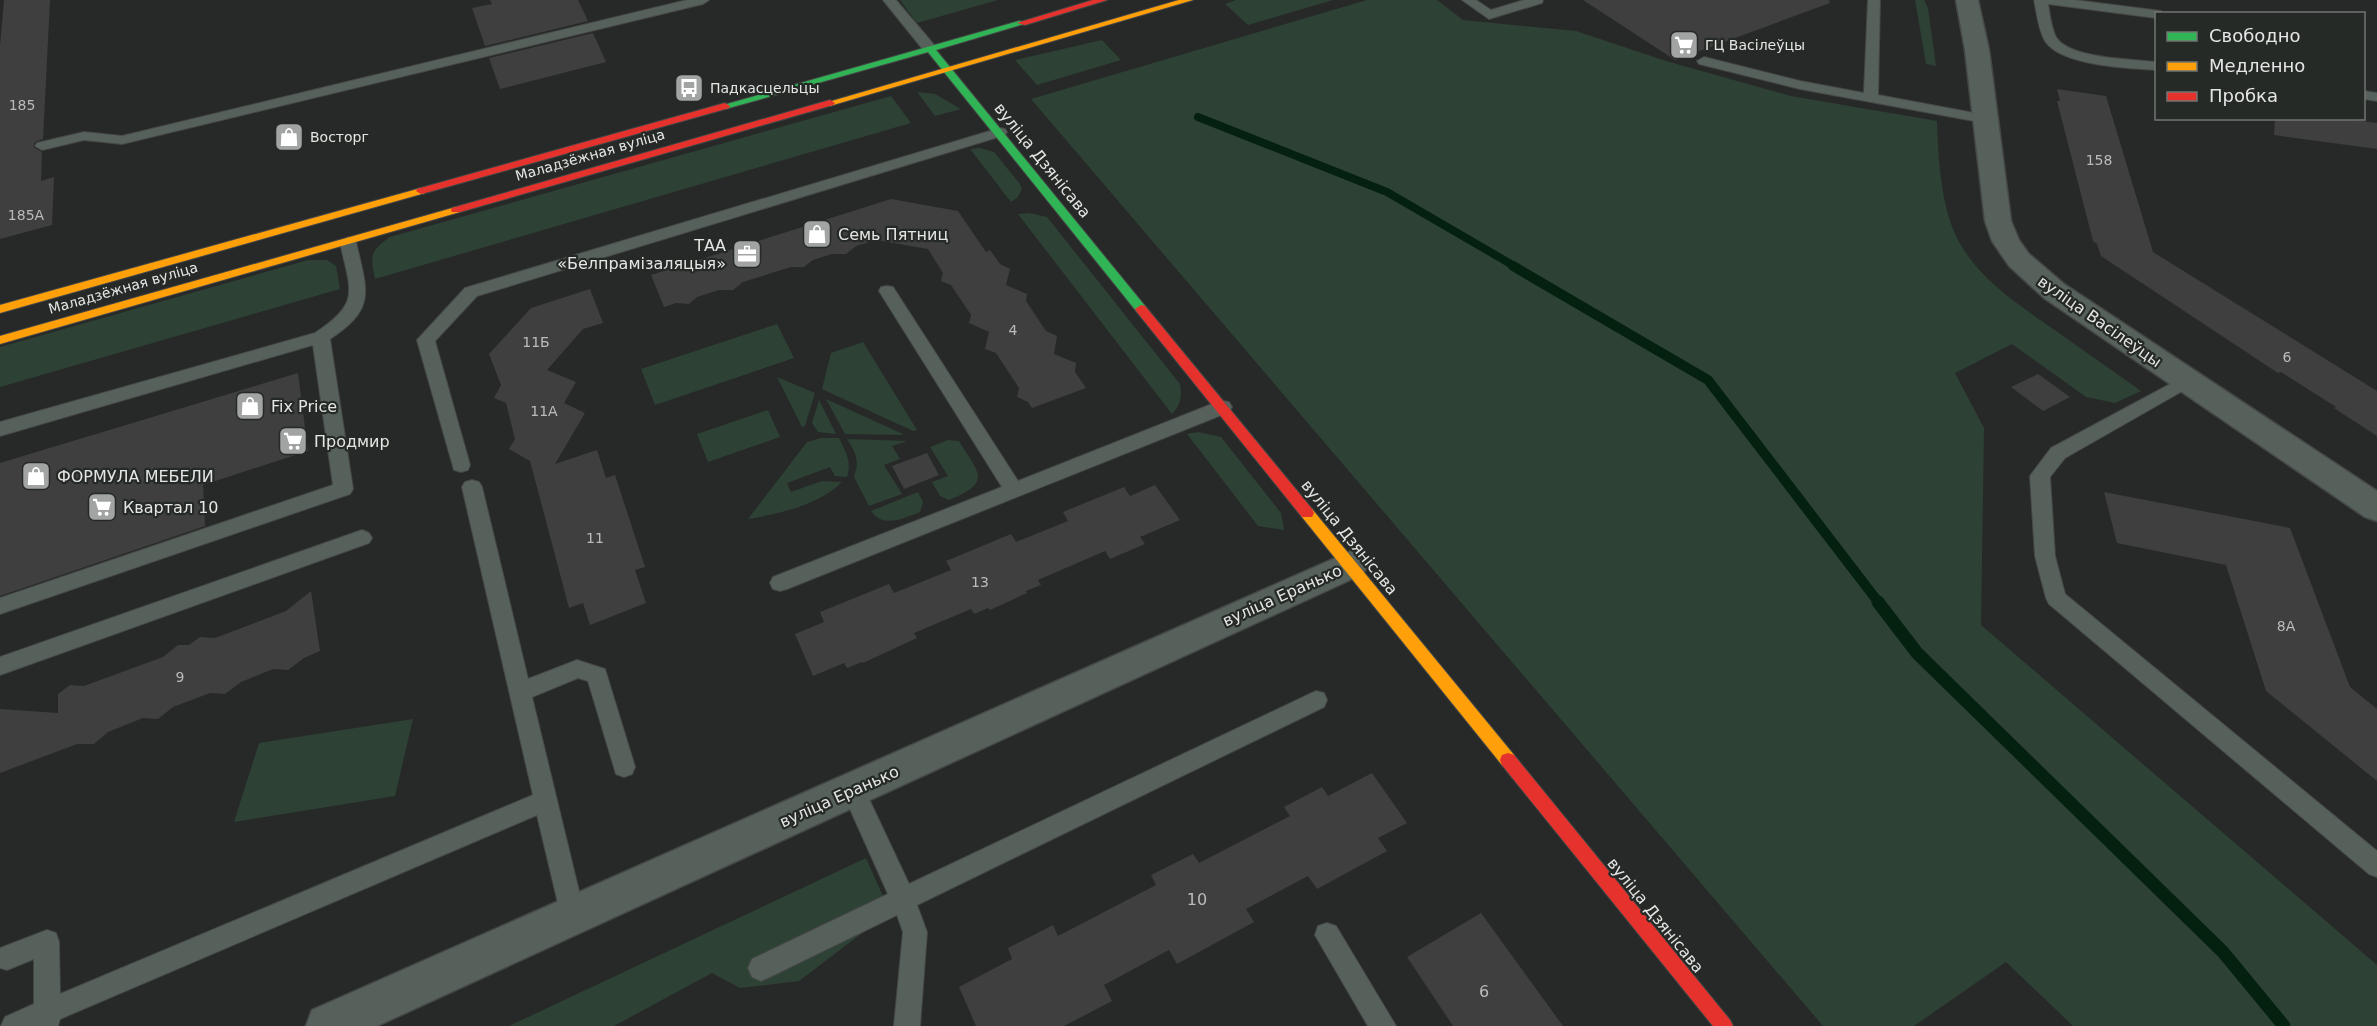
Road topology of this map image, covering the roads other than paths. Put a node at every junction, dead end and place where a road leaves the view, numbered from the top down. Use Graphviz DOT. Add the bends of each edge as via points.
graph roads {
  1 [pos="704,0"];
  2 [pos="889,0"];
  3 [pos="1104,0"];
  4 [pos="1189,0"];
  5 [pos="1468,0"];
  6 [pos="1537,0"];
  7 [pos="1874,0"];
  8 [pos="1967,0"];
  9 [pos="2042,0"];
  10 [pos="2155,14"];
  11 [pos="930,49"];
  12 [pos="1704,61"];
  13 [pos="2155,66"];
  14 [pos="948,71"];
  15 [pos="1871,99"];
  16 [pos="1985,119"];
  17 [pos="1000,132"];
  18 [pos="42,146"];
  19 [pos="348,242"];
  20 [pos="887,291"];
  21 [pos="0,309"];
  22 [pos="321,337"];
  23 [pos="0,340"];
  24 [pos="2187,381"];
  25 [pos="1223,407"];
  26 [pos="0,429"];
  27 [pos="461,465"];
  28 [pos="472,487"];
  29 [pos="1014,490"];
  30 [pos="2377,508"];
  31 [pos="362,538"];
  32 [pos="1351,564"];
  33 [pos="780,583"];
  34 [pos="0,606"];
  35 [pos="0,666"];
  36 [pos="520,692"];
  37 [pos="1316,700"];
  38 [pos="624,767"];
  39 [pos="853,789"];
  40 [pos="546,800"];
  41 [pos="2377,866"];
  42 [pos="903,899"];
  43 [pos="573,916"];
  44 [pos="1327,935"];
  45 [pos="7,958"];
  46 [pos="761,968"];
  47 [pos="47,1019"];
  48 [pos="14,1026"];
  49 [pos="328,1026"];
  50 [pos="907,1026"];
  51 [pos="1383,1026"];
  52 [pos="1724,1026"];
  1 -- 18 [label="lane" via="122,140 84,136"];
  2 -- 11 [label="lane"];
  3 -- 11 [label="main road, Маладзёжная вуліца"];
  4 -- 14 [label="main road, Маладзёжная вуліца"];
  5 -- 6 [label="lane" via="1489,15"];
  7 -- 15 [label="lane"];
  8 -- 16 [label="street, вуліца Васілеўцы"];
  9 -- 10 [label="lane"];
  9 -- 13 [label="lane" via="2051,40 2060,49"];
  11 -- 14 [label="main road, вуліца Дзянісава"];
  11 -- 21 [label="main road, Маладзёжная вуліца"];
  12 -- 15 [label="lane"];
  14 -- 17 [label="main road, вуліца Дзянісава"];
  14 -- 19 [label="main road, Маладзёжная вуліца"];
  15 -- 16 [label="lane"];
  16 -- 24 [label="street, вуліца Васілеўцы" via="1998,221 2019,260 2054,291"];
  17 -- 25 [label="main road, вуліца Дзянісава"];
  17 -- 27 [label="lane" via="471,292 426,340"];
  19 -- 22 [label="lane" via="358,306 342,324"];
  19 -- 23 [label="main road, Маладзёжная вуліца"];
  20 -- 29 [label="lane"];
  22 -- 26 [label="lane"];
  22 -- 34 [label="lane" via="343,489"];
  24 -- 30 [label="street, вуліца Васілеўцы"];
  24 -- 41 [label="lane" via="2058,453 2040,476 2046,556 2056,598"];
  25 -- 29 [label="lane"];
  25 -- 32 [label="main road, вуліца Дзянісава"];
  28 -- 36 [label="lane"];
  29 -- 33 [label="lane"];
  31 -- 35 [label="lane"];
  32 -- 39 [label="street, вуліца Еранько"];
  32 -- 52 [label="main road, вуліца Дзянісава"];
  36 -- 38 [label="lane" via="577,669 597,675"];
  36 -- 40 [label="lane"];
  37 -- 42 [label="lane"];
  39 -- 42 [label="lane"];
  39 -- 43 [label="street, вуліца Еранько"];
  40 -- 43 [label="lane"];
  40 -- 47 [label="lane"];
  42 -- 46 [label="lane"];
  42 -- 50 [label="lane" via="915,932"];
  43 -- 49 [label="street, вуліца Еранько"];
  44 -- 51 [label="lane"];
  45 -- 47 [label="lane" via="47,942"];
  47 -- 48 [label="lane"];
}
